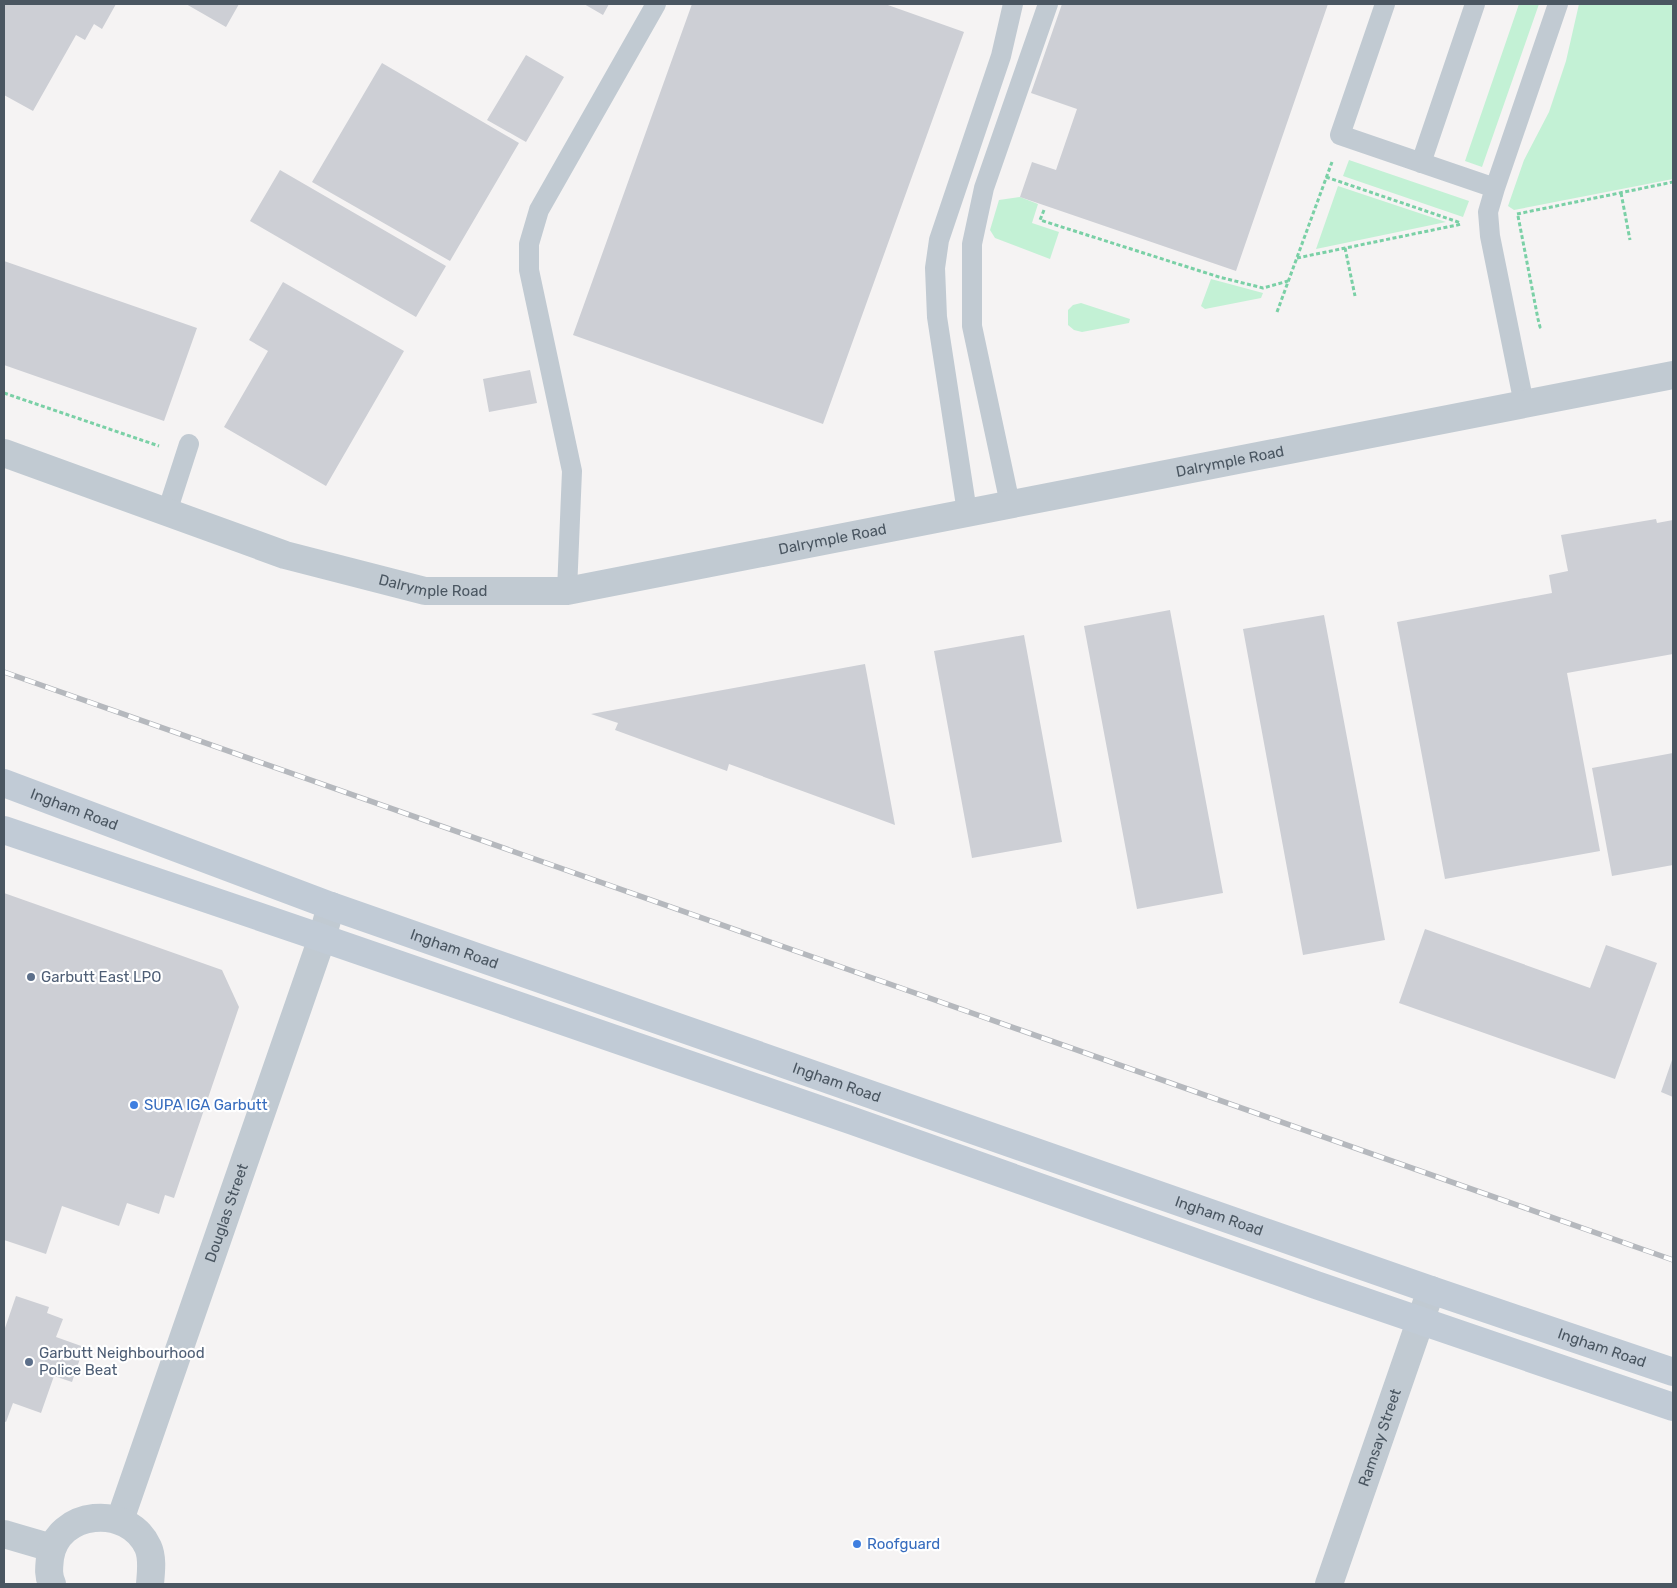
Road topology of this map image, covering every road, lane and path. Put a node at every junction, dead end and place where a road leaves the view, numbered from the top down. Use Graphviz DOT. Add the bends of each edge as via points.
graph roads {
  1 [pos="656,4"];
  2 [pos="1013,4"];
  3 [pos="1048,4"];
  4 [pos="1385,4"];
  5 [pos="1475,4"];
  6 [pos="1558,4"];
  7 [pos="1340,135"];
  8 [pos="1421,162"];
  9 [pos="1326,177"];
  10 [pos="1495,188"];
  11 [pos="1621,193"];
  12 [pos="1044,210"];
  13 [pos="1464,224"];
  14 [pos="1630,240"];
  15 [pos="1345,248"];
  16 [pos="1288,281"];
  17 [pos="1354,296"];
  18 [pos="1277,312"];
  19 [pos="1673,374"];
  20 [pos="4,393"];
  21 [pos="1524,404"];
  22 [pos="187,449"];
  23 [pos="4,453"];
  24 [pos="1010,504"];
  25 [pos="167,512"];
  26 [pos="967,512"];
  27 [pos="567,591"];
  28 [pos="4,784"];
  29 [pos="4,830"];
  30 [pos="331,906"];
  31 [pos="322,938"];
  32 [pos="1431,1290"];
  33 [pos="1422,1320"];
  34 [pos="1673,1372"];
  35 [pos="1673,1407"];
  36 [pos="120,1520"];
  37 [pos="4,1534"];
  38 [pos="52,1548"];
  39 [pos="52,1584"];
  40 [pos="150,1584"];
  41 [pos="1329,1584"];
  1 -- 27 [label="lane" via="539,210 529,244 529,270 572,471"];
  2 -- 26 [label="lane" via="1001,56 939,240 935,268 937,317"];
  3 -- 24 [label="lane" via="984,188 972,244 972,326"];
  4 -- 7 [label="lane"];
  5 -- 8 [label="lane"];
  6 -- 10 [label="lane"];
  7 -- 8 [label="lane"];
  7 -- 9 [label="path"];
  8 -- 10 [label="lane"];
  9 -- 13 [label="path"];
  9 -- 16 [label="path"];
  10 -- 21 [label="lane" via="1488,212 1490,236"];
  11 -- 14 [label="path"];
  12 -- 16 [label="path" via="1040,220 1219,277 1263,288"];
  15 -- 17 [label="path"];
  16 -- 18 [label="path"];
  19 -- 21 [label="street, Dalrymple Road"];
  20 -- 22 [label="path"];
  21 -- 24 [label="street, Dalrymple Road"];
  22 -- 25 [label="lane"];
  23 -- 25 [label="street, Dalrymple Road"];
  24 -- 26 [label="street, Dalrymple Road"];
  25 -- 27 [label="street, Dalrymple Road" via="285,555 425,591"];
  26 -- 27 [label="street, Dalrymple Road"];
  28 -- 30 [label="main road, Ingham Road"];
  29 -- 31 [label="main road, Ingham Road"];
  30 -- 31 [label="street, Douglas Street"];
  30 -- 32 [label="main road, Ingham Road"];
  31 -- 33 [label="main road, Ingham Road"];
  31 -- 36 [label="street, Douglas Street"];
  32 -- 33 [label="street, Ramsay Street"];
  32 -- 34 [label="main road, Ingham Road"];
  33 -- 35 [label="main road, Ingham Road"];
  33 -- 41 [label="street, Ramsay Street"];
  36 -- 38 [label="street" via="93,1517 68,1527"];
  36 -- 40 [label="street" via="136,1531 148,1547 152,1566"];
  37 -- 38 [label="street"];
  38 -- 39 [label="street" via="48,1575"];
}
